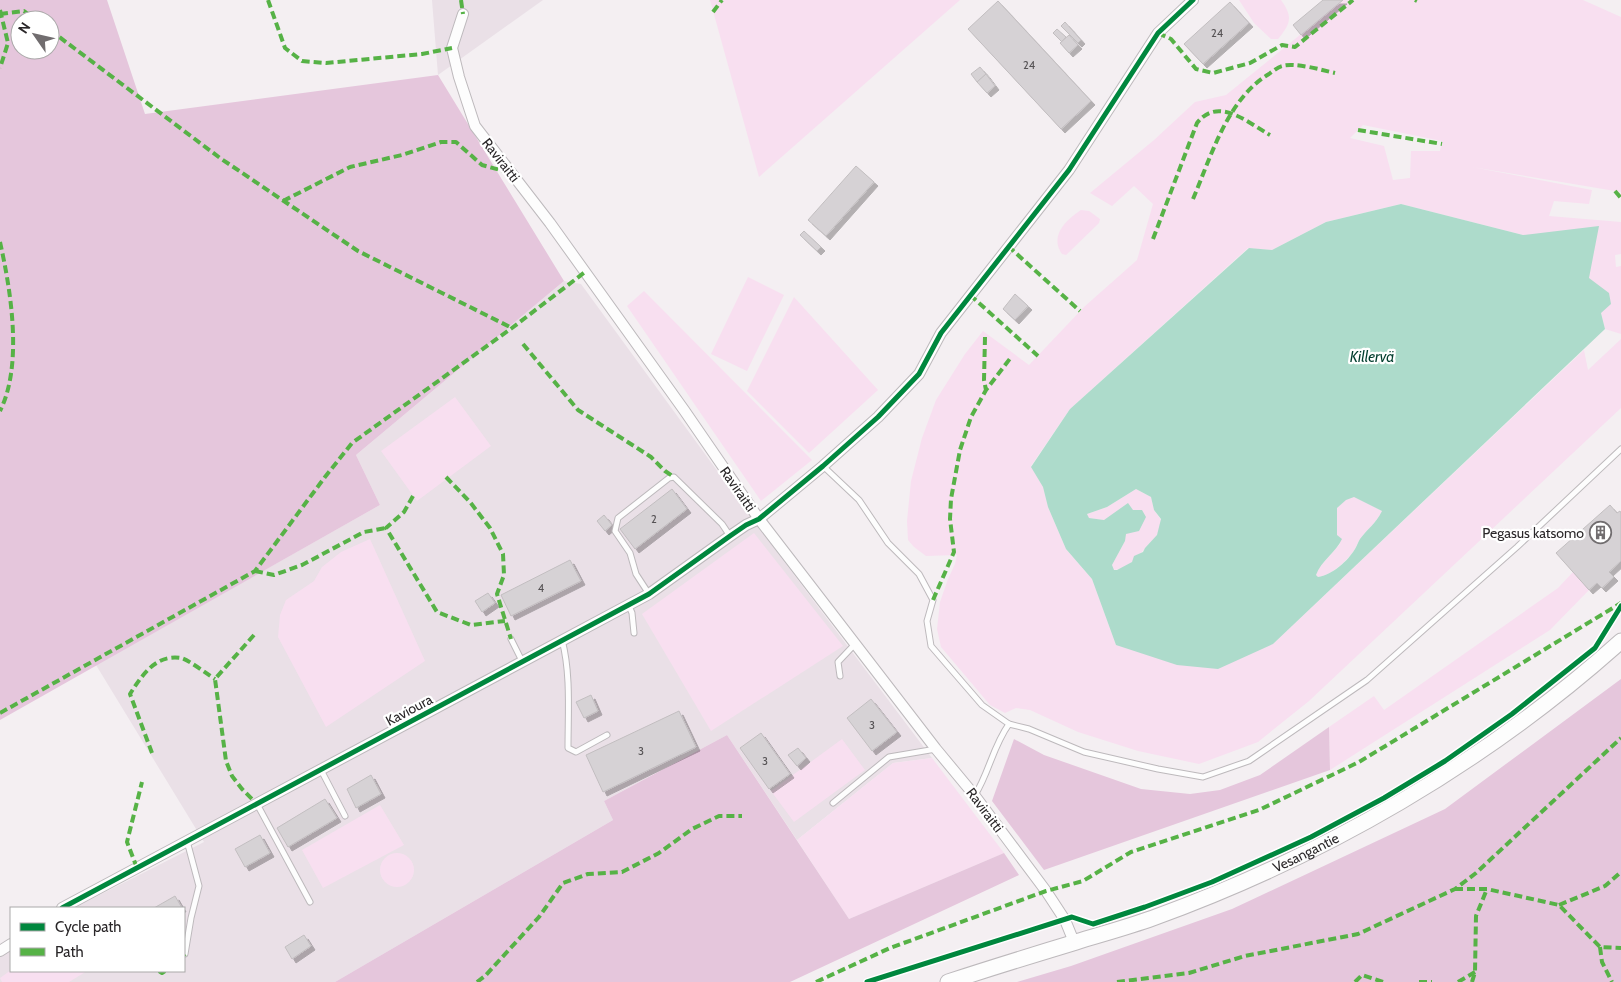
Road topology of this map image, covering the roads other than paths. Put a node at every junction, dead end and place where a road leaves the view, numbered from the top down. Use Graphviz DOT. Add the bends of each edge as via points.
graph roads {
  1 [pos="1193,0"];
  2 [pos="463,14"];
  3 [pos="1621,449"];
  4 [pos="823,466"];
  5 [pos="759,519"];
  6 [pos="730,536"];
  7 [pos="649,594"];
  8 [pos="629,606"];
  9 [pos="634,633"];
  10 [pos="511,639"];
  11 [pos="562,640"];
  12 [pos="1621,641"];
  13 [pos="855,644"];
  14 [pos="523,662"];
  15 [pos="840,676"];
  16 [pos="1008,724"];
  17 [pos="607,735"];
  18 [pos="936,749"];
  19 [pos="321,770"];
  20 [pos="975,796"];
  21 [pos="256,803"];
  22 [pos="833,803"];
  23 [pos="345,816"];
  24 [pos="187,841"];
  25 [pos="310,902"];
  26 [pos="64,907"];
  27 [pos="1074,942"];
  28 [pos="185,954"];
  29 [pos="948,982"];
  1 -- 4 [label="street, Kavioura" via="1158,33 1069,170 941,333 919,374 878,417"];
  2 -- 5 [label="street, Raviraitti" via="452,48 475,126 550,223"];
  3 -- 16 [label="lane" via="1517,547 1367,680 1249,761 1203,777 1084,752"];
  4 -- 5 [label="street, Kavioura"];
  4 -- 16 [label="lane" via="859,500 888,543 919,574 933,600 927,621 931,646 982,705"];
  5 -- 6 [label="street, Kavioura"];
  5 -- 13 [label="street, Raviraitti"];
  6 -- 7 [label="street, Kavioura"];
  6 -- 7 [label="lane" via="674,477 669,478 618,518 615,530"];
  7 -- 8 [label="street, Kavioura"];
  8 -- 9 [label="lane"];
  8 -- 11 [label="street, Kavioura"];
  10 -- 14 [label="lane"];
  11 -- 14 [label="street, Kavioura"];
  11 -- 17 [label="lane" via="568,748 576,752"];
  12 -- 27 [label="street, Vesangantie" via="1519,725 1392,807 1317,848 1215,894 1152,919"];
  13 -- 15 [label="lane" via="838,662"];
  13 -- 18 [label="street, Raviraitti"];
  14 -- 19 [label="street, Kavioura"];
  16 -- 20 [label="lane"];
  18 -- 20 [label="street, Raviraitti"];
  18 -- 22 [label="lane" via="889,757"];
  19 -- 21 [label="street, Kavioura"];
  19 -- 23 [label="lane"];
  20 -- 27 [label="street, Raviraitti" via="1065,920"];
  21 -- 24 [label="street, Kavioura"];
  21 -- 25 [label="lane"];
  24 -- 26 [label="street, Kavioura"];
  24 -- 28 [label="lane" via="199,886"];
  27 -- 29 [label="street, Vesangantie"];
}
